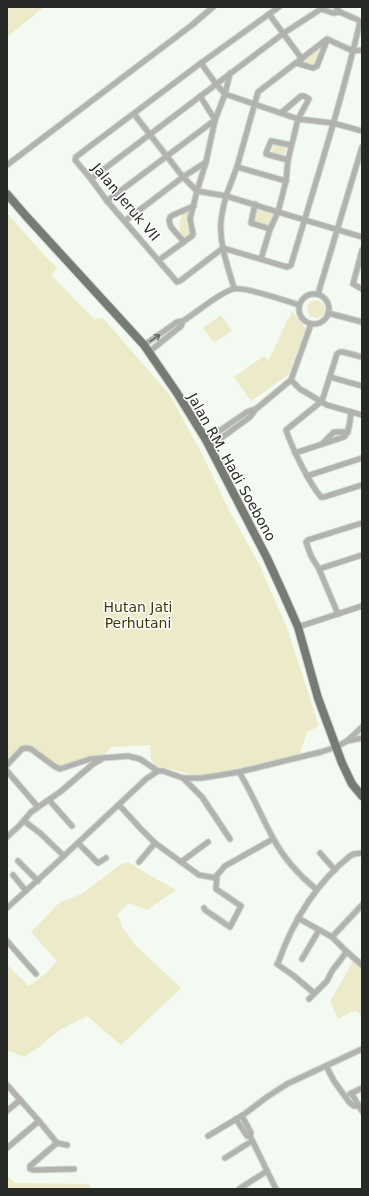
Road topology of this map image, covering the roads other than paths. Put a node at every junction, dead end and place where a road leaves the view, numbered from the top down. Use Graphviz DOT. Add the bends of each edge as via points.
graph roads {
  1 [pos="213,7"];
  2 [pos="279,7"];
  3 [pos="336,7"];
  4 [pos="322,8"];
  5 [pos="206,9"];
  6 [pos="340,12"];
  7 [pos="269,14"];
  8 [pos="284,33"];
  9 [pos="328,39"];
  10 [pos="362,50"];
  11 [pos="353,51"];
  12 [pos="302,59"];
  13 [pos="201,63"];
  14 [pos="296,63"];
  15 [pos="230,73"];
  16 [pos="216,84"];
  17 [pos="225,94"];
  18 [pos="200,96"];
  19 [pos="254,104"];
  20 [pos="281,113"];
  21 [pos="134,114"];
  22 [pos="298,118"];
  23 [pos="215,120"];
  24 [pos="333,123"];
  25 [pos="362,131"];
  26 [pos="150,134"];
  27 [pos="291,145"];
  28 [pos="362,147"];
  29 [pos="167,156"];
  30 [pos="288,160"];
  31 [pos="206,162"];
  32 [pos="7,165"];
  33 [pos="237,167"];
  34 [pos="183,177"];
  35 [pos="91,179"];
  36 [pos="286,181"];
  37 [pos="197,191"];
  38 [pos="7,194"];
  39 [pos="226,196"];
  40 [pos="107,201"];
  41 [pos="255,204"];
  42 [pos="194,206"];
  43 [pos="278,212"];
  44 [pos="305,219"];
  45 [pos="125,221"];
  46 [pos="270,229"];
  47 [pos="338,229"];
  48 [pos="362,237"];
  49 [pos="184,242"];
  50 [pos="223,248"];
  51 [pos="362,250"];
  52 [pos="261,259"];
  53 [pos="159,260"];
  54 [pos="360,262"];
  55 [pos="234,288"];
  56 [pos="362,289"];
  57 [pos="318,294"];
  58 [pos="299,305"];
  59 [pos="328,313"];
  60 [pos="183,321"];
  61 [pos="362,322"];
  62 [pos="311,324"];
  63 [pos="146,348"];
  64 [pos="362,357"];
  65 [pos="330,377"];
  66 [pos="291,380"];
  67 [pos="362,386"];
  68 [pos="322,401"];
  69 [pos="351,412"];
  70 [pos="362,415"];
  71 [pos="348,432"];
  72 [pos="208,444"];
  73 [pos="320,445"];
  74 [pos="295,453"];
  75 [pos="362,458"];
  76 [pos="307,476"];
  77 [pos="362,485"];
  78 [pos="362,523"];
  79 [pos="362,555"];
  80 [pos="320,569"];
  81 [pos="362,606"];
  82 [pos="338,614"];
  83 [pos="298,627"];
  84 [pos="362,726"];
  85 [pos="362,738"];
  86 [pos="347,741"];
  87 [pos="336,747"];
  88 [pos="105,758"];
  89 [pos="7,765"];
  90 [pos="7,771"];
  91 [pos="158,771"];
  92 [pos="239,772"];
  93 [pos="183,778"];
  94 [pos="362,796"];
  95 [pos="49,800"];
  96 [pos="119,805"];
  97 [pos="38,807"];
  98 [pos="24,821"];
  99 [pos="72,826"];
  100 [pos="7,836"];
  101 [pos="273,838"];
  102 [pos="230,839"];
  103 [pos="208,842"];
  104 [pos="78,843"];
  105 [pos="155,844"];
  106 [pos="320,852"];
  107 [pos="362,853"];
  108 [pos="64,856"];
  109 [pos="106,858"];
  110 [pos="18,861"];
  111 [pos="139,862"];
  112 [pos="181,862"];
  113 [pos="335,870"];
  114 [pos="13,875"];
  115 [pos="216,878"];
  116 [pos="38,881"];
  117 [pos="316,889"];
  118 [pos="26,891"];
  119 [pos="362,905"];
  120 [pos="7,908"];
  121 [pos="204,908"];
  122 [pos="298,918"];
  123 [pos="319,930"];
  124 [pos="332,937"];
  125 [pos="7,941"];
  126 [pos="346,951"];
  127 [pos="302,959"];
  128 [pos="362,965"];
  129 [pos="36,974"];
  130 [pos="314,993"];
  131 [pos="309,999"];
  132 [pos="362,1049"];
  133 [pos="326,1066"];
  134 [pos="7,1085"];
  135 [pos="362,1088"];
  136 [pos="352,1094"];
  137 [pos="346,1097"];
  138 [pos="20,1100"];
  139 [pos="358,1106"];
  140 [pos="7,1111"];
  141 [pos="362,1111"];
  142 [pos="242,1116"];
  143 [pos="236,1120"];
  144 [pos="39,1121"];
  145 [pos="208,1136"];
  146 [pos="251,1138"];
  147 [pos="57,1143"];
  148 [pos="67,1144"];
  149 [pos="7,1148"];
  150 [pos="225,1158"];
  151 [pos="74,1169"];
  152 [pos="267,1171"];
  153 [pos="239,1189"];
  154 [pos="276,1189"];
  1 -- 5 [label="street"];
  2 -- 7 [label="street"];
  3 -- 6 [label="street"];
  4 -- 6 [label="street" via="333,13"];
  4 -- 8 [label="street"];
  5 -- 32 [label="street" via="192,25"];
  6 -- 11 [label="street" via="359,21"];
  7 -- 8 [label="street"];
  7 -- 13 [label="street"];
  8 -- 12 [label="street"];
  8 -- 15 [label="street"];
  9 -- 11 [label="street"];
  9 -- 12 [label="street"];
  9 -- 14 [label="street" via="315,68"];
  10 -- 11 [label="street"];
  11 -- 24 [label="street"];
  12 -- 14 [label="street"];
  13 -- 16 [label="street"];
  13 -- 21 [label="street"];
  14 -- 19 [label="street" via="260,90"];
  15 -- 16 [label="street"];
  15 -- 17 [label="street"];
  16 -- 17 [label="street"];
  16 -- 18 [label="street"];
  17 -- 19 [label="street"];
  17 -- 23 [label="street"];
  18 -- 23 [label="street"];
  18 -- 26 [label="street"];
  19 -- 20 [label="street"];
  19 -- 33 [label="street"];
  20 -- 22 [label="street"];
  20 -- 22 [label="street" via="304,96 309,100"];
  21 -- 26 [label="street"];
  21 -- 35 [label="street, Jalan Jeruk VII" via="75,160"];
  22 -- 24 [label="street"];
  22 -- 27 [label="street"];
  23 -- 29 [label="street"];
  23 -- 31 [label="street"];
  24 -- 25 [label="street"];
  24 -- 44 [label="street"];
  26 -- 29 [label="street"];
  26 -- 35 [label="street"];
  27 -- 30 [label="street"];
  27 -- 30 [label="street" via="271,141 266,153"];
  28 -- 47 [label="street"];
  29 -- 34 [label="street"];
  29 -- 40 [label="street"];
  30 -- 36 [label="street"];
  31 -- 34 [label="street"];
  31 -- 37 [label="street"];
  33 -- 36 [label="street"];
  33 -- 39 [label="street"];
  34 -- 37 [label="street"];
  34 -- 45 [label="street"];
  35 -- 40 [label="street, Jalan Jeruk VII"];
  36 -- 43 [label="street"];
  37 -- 39 [label="street"];
  37 -- 42 [label="street"];
  38 -- 63 [label="main road, Jalan RM. Hadi Soebono"];
  39 -- 41 [label="street"];
  39 -- 50 [label="street" via="221,221"];
  40 -- 45 [label="street, Jalan Jeruk VII"];
  41 -- 43 [label="street"];
  41 -- 46 [label="street" via="251,223"];
  42 -- 49 [label="street" via="190,219 193,234"];
  42 -- 49 [label="street" via="170,217 171,227"];
  43 -- 44 [label="street"];
  43 -- 46 [label="street"];
  44 -- 47 [label="street"];
  44 -- 52 [label="street" via="291,265 287,267"];
  45 -- 53 [label="street, Jalan Jeruk VII"];
  46 -- 52 [label="street"];
  47 -- 48 [label="street"];
  47 -- 57 [label="street"];
  49 -- 53 [label="street"];
  50 -- 52 [label="street"];
  50 -- 53 [label="street, Jalan Jeruk VII" via="177,282"];
  50 -- 55 [label="street"];
  51 -- 54 [label="street"];
  54 -- 56 [label="street" via="353,282"];
  55 -- 58 [label="street"];
  55 -- 60 [label="street" via="221,294"];
  57 -- 58 [label="street" via="306,296"];
  57 -- 59 [label="street" via="327,302"];
  58 -- 62 [label="street" via="301,317"];
  59 -- 61 [label="street"];
  59 -- 62 [label="street" via="322,322"];
  63 -- 60 [label="street, one-way" via="177,322"];
  60 -- 63 [label="street" via="181,326"];
  62 -- 66 [label="street"];
  63 -- 72 [label="main road, Jalan RM. Hadi Soebono"];
  64 -- 65 [label="street" via="339,352 335,356"];
  65 -- 67 [label="street"];
  65 -- 68 [label="street"];
  66 -- 68 [label="street" via="300,389"];
  66 -- 72 [label="street" via="250,417"];
  68 -- 69 [label="street"];
  68 -- 74 [label="street" via="286,429"];
  69 -- 70 [label="street"];
  69 -- 71 [label="street"];
  71 -- 73 [label="street" via="347,436"];
  71 -- 73 [label="street" via="334,432"];
  72 -- 83 [label="main road, Jalan RM. Hadi Soebono" via="267,558"];
  73 -- 74 [label="street"];
  74 -- 76 [label="street"];
  75 -- 76 [label="street"];
  76 -- 77 [label="street" via="321,497"];
  78 -- 80 [label="street" via="308,540 306,543 311,556"];
  79 -- 80 [label="street"];
  80 -- 82 [label="street"];
  81 -- 82 [label="street"];
  82 -- 83 [label="street"];
  83 -- 87 [label="main road, Jalan RM. Hadi Soebono" via="318,698"];
  84 -- 86 [label="street"];
  85 -- 86 [label="street"];
  86 -- 87 [label="street"];
  87 -- 92 [label="street"];
  87 -- 94 [label="main road, Jalan RM. Hadi Soebono" via="350,781"];
  88 -- 89 [label="street" via="87,759 60,769 26,748"];
  88 -- 91 [label="street" via="134,757"];
  88 -- 95 [label="street" via="93,764"];
  90 -- 97 [label="street"];
  91 -- 93 [label="street"];
  91 -- 96 [label="street"];
  92 -- 93 [label="street" via="202,778"];
  92 -- 101 [label="street"];
  93 -- 102 [label="street" via="202,797"];
  95 -- 97 [label="street"];
  95 -- 99 [label="street"];
  96 -- 104 [label="street"];
  96 -- 105 [label="street"];
  97 -- 98 [label="street"];
  98 -- 100 [label="street"];
  98 -- 108 [label="street"];
  101 -- 115 [label="street" via="225,866"];
  101 -- 117 [label="street" via="284,856"];
  103 -- 112 [label="street"];
  104 -- 108 [label="street"];
  104 -- 109 [label="street" via="98,863"];
  105 -- 111 [label="street"];
  105 -- 112 [label="street"];
  106 -- 113 [label="street"];
  107 -- 113 [label="street" via="350,856"];
  108 -- 116 [label="street"];
  110 -- 116 [label="street"];
  112 -- 115 [label="street" via="199,876"];
  113 -- 117 [label="street"];
  114 -- 118 [label="street"];
  115 -- 121 [label="street" via="216,889 241,907 230,927"];
  116 -- 118 [label="street"];
  117 -- 122 [label="street"];
  118 -- 120 [label="street"];
  119 -- 124 [label="street"];
  122 -- 123 [label="street"];
  122 -- 130 [label="street" via="277,964"];
  123 -- 124 [label="street"];
  123 -- 127 [label="street"];
  124 -- 126 [label="street"];
  125 -- 129 [label="street"];
  126 -- 128 [label="street"];
  126 -- 130 [label="street" via="327,981"];
  130 -- 131 [label="street"];
  132 -- 133 [label="street"];
  133 -- 137 [label="street"];
  133 -- 142 [label="street" via="279,1089"];
  134 -- 138 [label="street"];
  135 -- 136 [label="street"];
  136 -- 137 [label="street"];
  136 -- 139 [label="street"];
  137 -- 139 [label="street" via="352,1105"];
  138 -- 140 [label="street"];
  138 -- 144 [label="street"];
  139 -- 141 [label="street"];
  142 -- 143 [label="street"];
  142 -- 146 [label="street" via="251,1132"];
  143 -- 145 [label="street"];
  143 -- 146 [label="street"];
  144 -- 147 [label="street"];
  144 -- 149 [label="street"];
  146 -- 150 [label="street"];
  146 -- 152 [label="street"];
  147 -- 148 [label="street"];
  147 -- 151 [label="street" via="30,1166 30,1169"];
  152 -- 153 [label="street"];
  152 -- 154 [label="street"];
}
